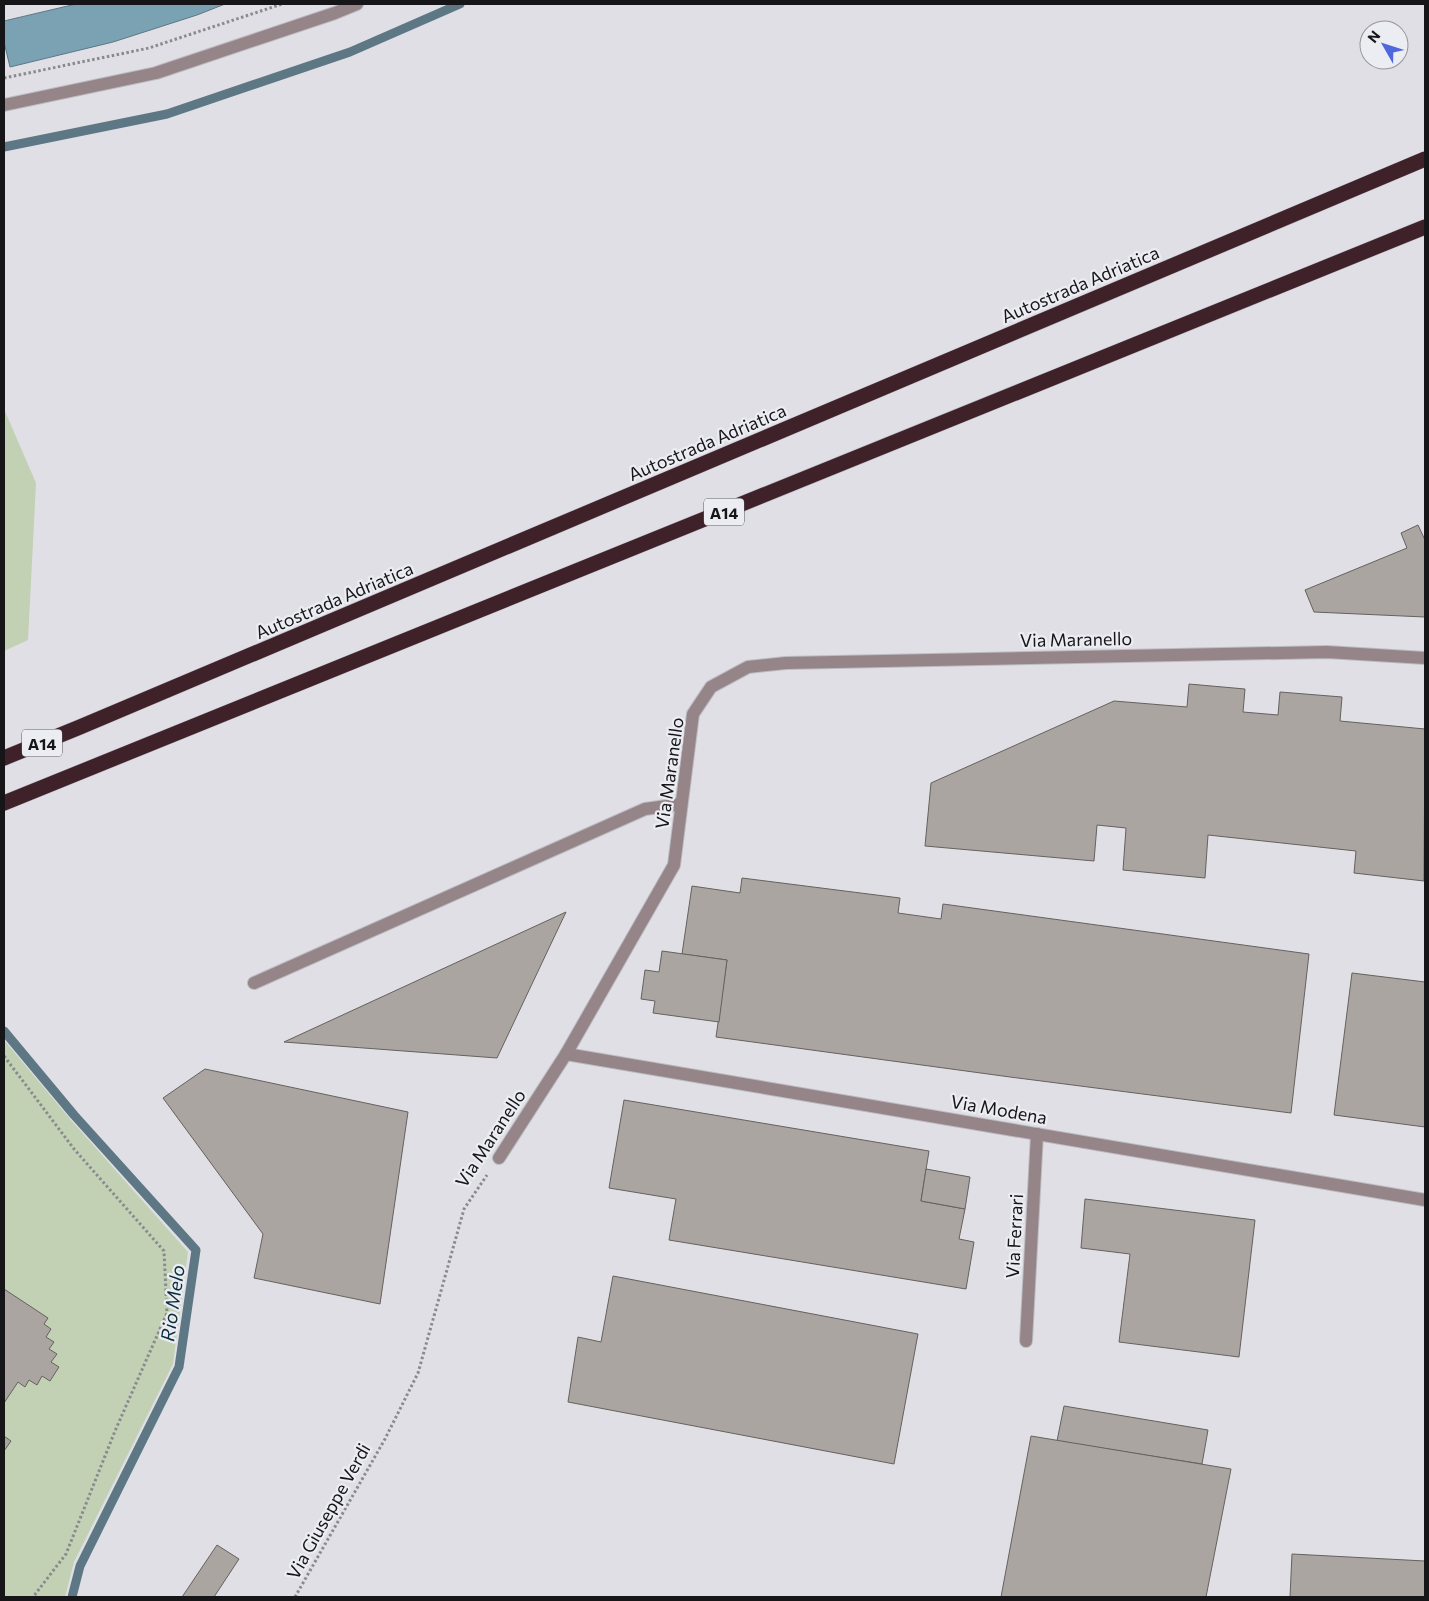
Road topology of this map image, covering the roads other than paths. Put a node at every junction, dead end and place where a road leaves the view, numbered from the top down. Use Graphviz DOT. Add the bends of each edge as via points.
graph roads {
  1 [pos="357,4"];
  2 [pos="4,105"];
  3 [pos="1425,159"];
  4 [pos="1425,227"];
  5 [pos="1425,658"];
  6 [pos="4,758"];
  7 [pos="4,803"];
  8 [pos="681,804"];
  9 [pos="254,983"];
  10 [pos="566,1054"];
  11 [pos="1037,1134"];
  12 [pos="499,1158"];
  13 [pos="1425,1200"];
  14 [pos="1026,1341"];
  1 -- 2 [label="street" via="156,74"];
  3 -- 6 [label="highway, Autostrada Adriatica / A14"];
  4 -- 7 [label="highway, A14"];
  5 -- 8 [label="street, Via Maranello" via="1327,652 786,663 748,667 711,687 693,714"];
  8 -- 9 [label="street" via="645,809"];
  8 -- 10 [label="street, Via Maranello" via="674,865"];
  10 -- 11 [label="street, Via Modena"];
  10 -- 12 [label="street, Via Maranello"];
  11 -- 13 [label="street, Via Modena"];
  11 -- 14 [label="street, Via Ferrari"];
}
